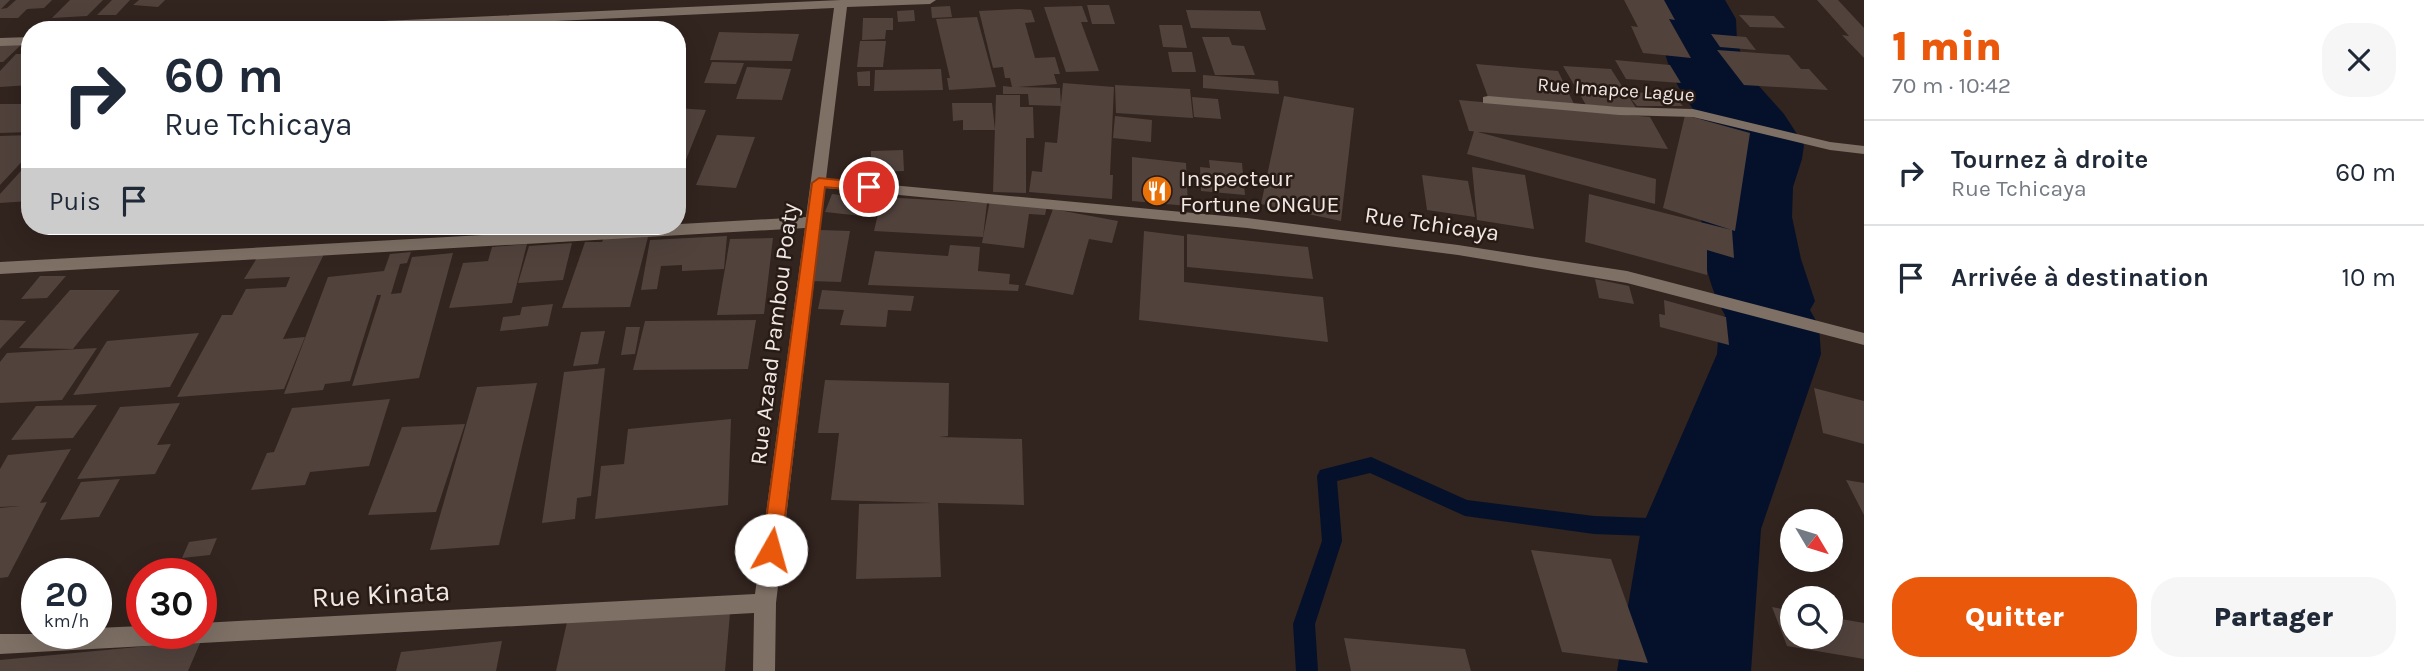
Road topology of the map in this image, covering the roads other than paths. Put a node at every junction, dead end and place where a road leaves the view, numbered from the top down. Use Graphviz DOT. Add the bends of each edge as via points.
graph roads {
  1 [pos="930,0"];
  2 [pos="841,4"];
  3 [pos="470,21"];
  4 [pos="21,41"];
  5 [pos="0,42"];
  6 [pos="1488,100"];
  7 [pos="1864,150"];
  8 [pos="819,183"];
  9 [pos="813,222"];
  10 [pos="686,229"];
  11 [pos="583,235"];
  12 [pos="0,268"];
  13 [pos="1864,339"];
  14 [pos="765,603"];
  15 [pos="0,644"];
  16 [pos="764,671"];
  1 -- 2 [label="street"];
  2 -- 3 [label="street"];
  2 -- 8 [label="street, Rue Azaad Pambou Poaty"];
  4 -- 5 [label="street"];
  6 -- 7 [label="street, Rue Imapce Lague" via="1693,113"];
  8 -- 9 [label="street, Rue Azaad Pambou Poaty"];
  8 -- 13 [label="street, Rue Tchicaya" via="1247,223 1458,250 1628,277"];
  9 -- 10 [label="street"];
  9 -- 14 [label="street, Rue Azaad Pambou Poaty"];
  11 -- 12 [label="street"];
  14 -- 15 [label="street, Rue Kinata"];
  14 -- 16 [label="street, Rue Azaad Pambou Poaty"];
}
